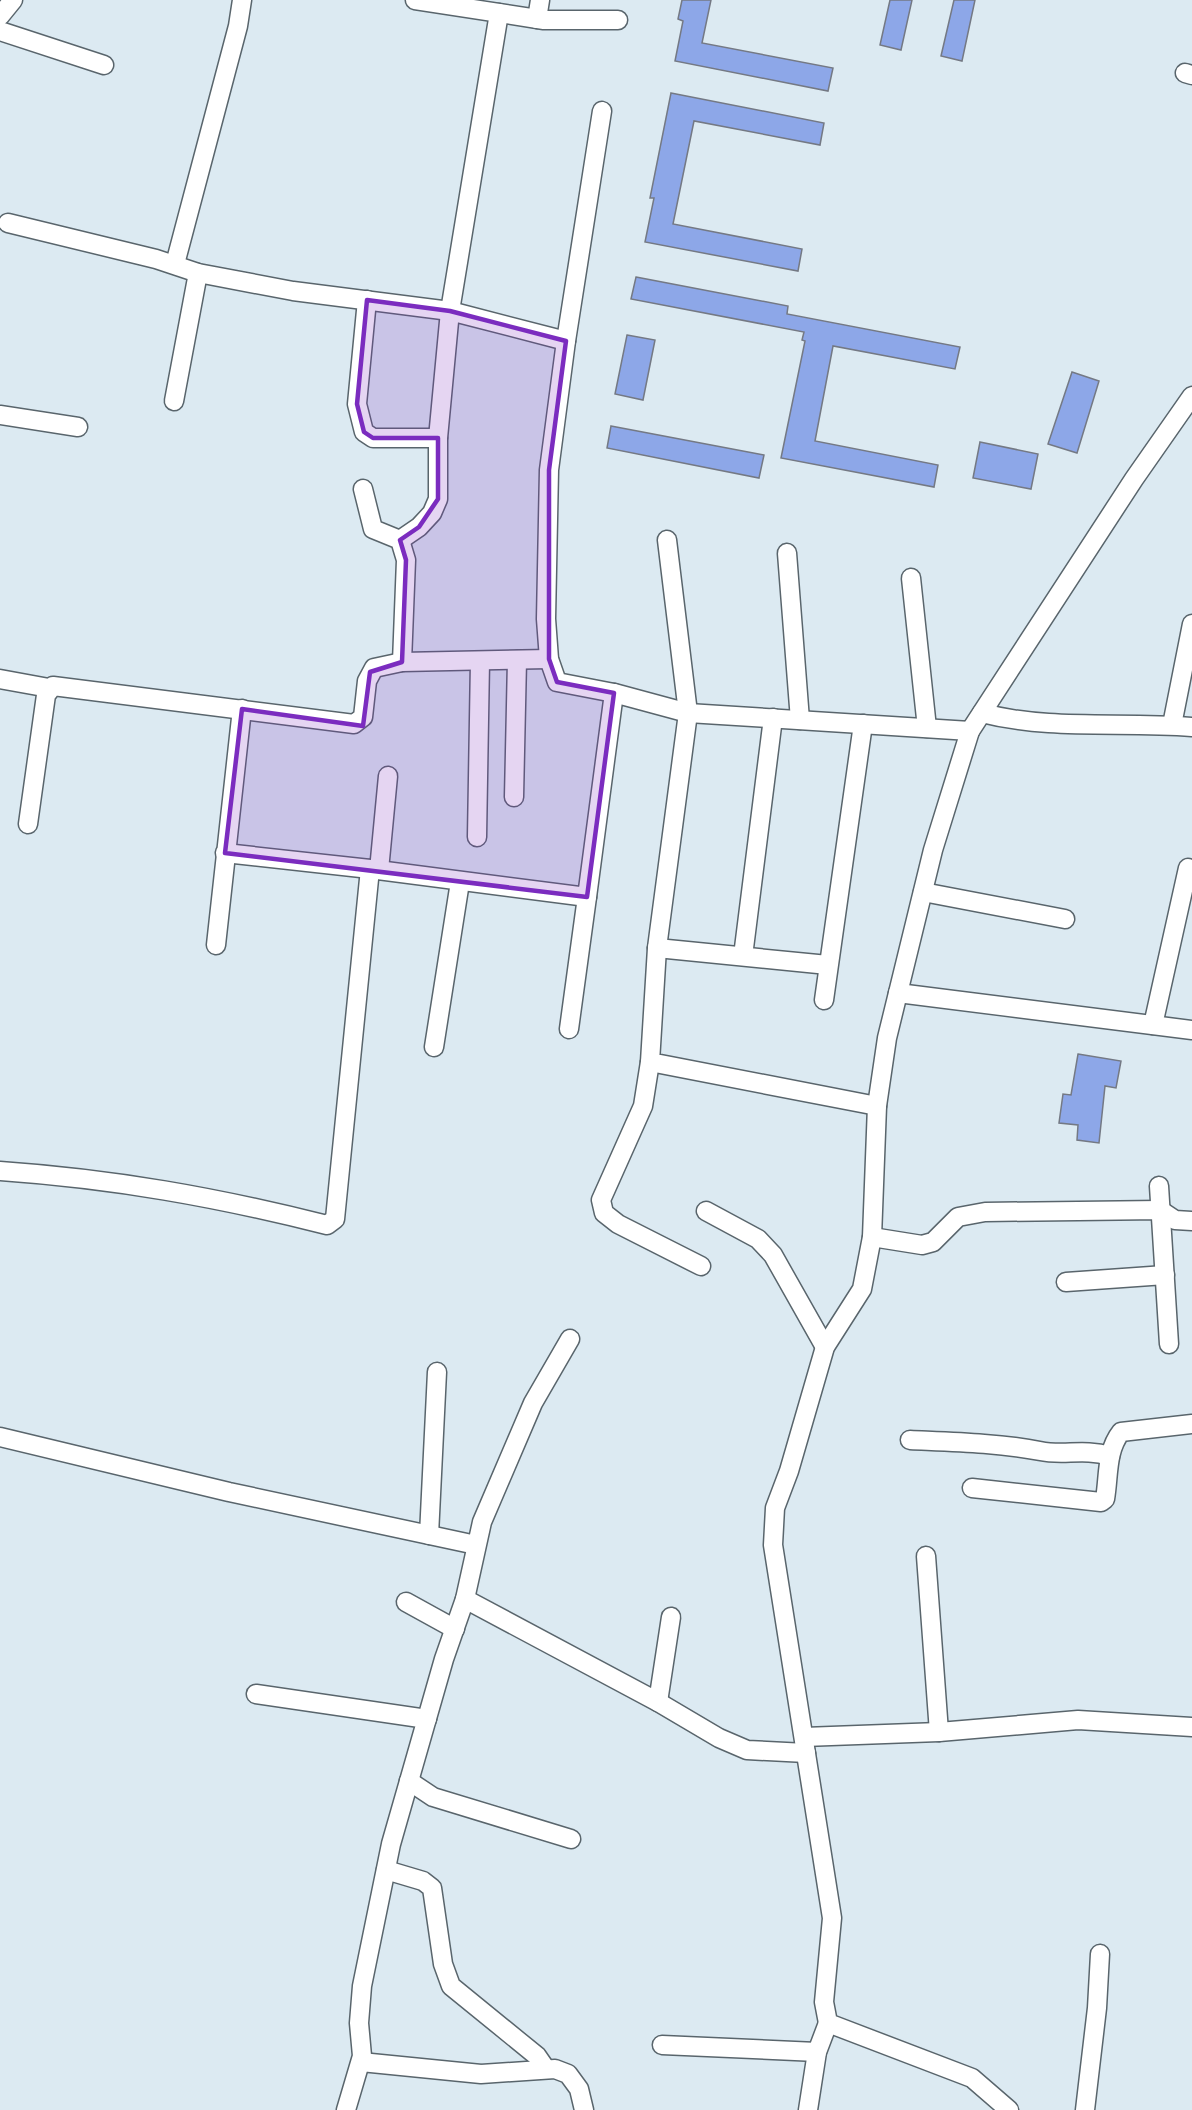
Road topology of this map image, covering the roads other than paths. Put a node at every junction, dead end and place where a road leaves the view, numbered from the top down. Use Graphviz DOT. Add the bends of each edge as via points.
graph roads {
  1 [pos="13,0"];
  2 [pos="242,0"];
  3 [pos="415,0"];
  4 [pos="540,0"];
  5 [pos="458,3"];
  6 [pos="499,13"];
  7 [pos="0,16"];
  8 [pos="537,19"];
  9 [pos="618,20"];
  10 [pos="0,31"];
  11 [pos="104,65"];
  12 [pos="602,111"];
  13 [pos="8,223"];
  14 [pos="175,264"];
  15 [pos="198,273"];
  16 [pos="367,300"];
  17 [pos="450,311"];
  18 [pos="566,341"];
  19 [pos="1192,396"];
  20 [pos="174,401"];
  21 [pos="0,415"];
  22 [pos="78,427"];
  23 [pos="438,438"];
  24 [pos="363,489"];
  25 [pos="400,540"];
  26 [pos="667,540"];
  27 [pos="787,553"];
  28 [pos="911,578"];
  29 [pos="1192,624"];
  30 [pos="549,659"];
  31 [pos="517,660"];
  32 [pos="480,661"];
  33 [pos="402,662"];
  34 [pos="0,679"];
  35 [pos="49,688"];
  36 [pos="614,693"];
  37 [pos="242,709"];
  38 [pos="688,713"];
  39 [pos="982,713"];
  40 [pos="773,718"];
  41 [pos="800,720"];
  42 [pos="863,724"];
  43 [pos="1172,725"];
  44 [pos="1192,727"];
  45 [pos="927,728"];
  46 [pos="970,731"];
  47 [pos="388,776"];
  48 [pos="514,797"];
  49 [pos="28,824"];
  50 [pos="477,837"];
  51 [pos="225,853"];
  52 [pos="1188,868"];
  53 [pos="375,869"];
  54 [pos="460,882"];
  55 [pos="923,892"];
  56 [pos="587,897"];
  57 [pos="1065,919"];
  58 [pos="216,945"];
  59 [pos="657,948"];
  60 [pos="743,956"];
  61 [pos="828,965"];
  62 [pos="898,993"];
  63 [pos="824,1000"];
  64 [pos="1153,1025"];
  65 [pos="569,1029"];
  66 [pos="1192,1030"];
  67 [pos="434,1047"];
  68 [pos="650,1062"];
  69 [pos="877,1106"];
  70 [pos="0,1171"];
  71 [pos="1159,1186"];
  72 [pos="1160,1210"];
  73 [pos="706,1211"];
  74 [pos="1192,1221"];
  75 [pos="872,1237"];
  76 [pos="701,1266"];
  77 [pos="1164,1275"];
  78 [pos="1066,1282"];
  79 [pos="570,1339"];
  80 [pos="1169,1344"];
  81 [pos="825,1347"];
  82 [pos="437,1372"];
  83 [pos="1192,1424"];
  84 [pos="0,1437"];
  85 [pos="910,1440"];
  86 [pos="1110,1456"];
  87 [pos="972,1488"];
  88 [pos="429,1535"];
  89 [pos="476,1545"];
  90 [pos="926,1556"];
  91 [pos="465,1599"];
  92 [pos="406,1602"];
  93 [pos="671,1617"];
  94 [pos="455,1629"];
  95 [pos="256,1694"];
  96 [pos="658,1702"];
  97 [pos="427,1719"];
  98 [pos="1192,1727"];
  99 [pos="939,1732"];
  100 [pos="805,1745"];
  101 [pos="409,1781"];
  102 [pos="571,1839"];
  103 [pos="386,1870"];
  104 [pos="1100,1954"];
  105 [pos="828,2023"];
  106 [pos="662,2045"];
  107 [pos="817,2052"];
  108 [pos="361,2061"];
  109 [pos="546,2069"];
  110 [pos="346,2110"];
  111 [pos="584,2110"];
  112 [pos="808,2110"];
  113 [pos="1009,2110"];
  114 [pos="1085,2110"];
  1 -- 7 [label="street"];
  2 -- 14 [label="street" via="236,36"];
  3 -- 5 [label="street"];
  4 -- 8 [label="street"];
  5 -- 6 [label="street"];
  6 -- 8 [label="street"];
  6 -- 17 [label="street"];
  8 -- 9 [label="street"];
  10 -- 11 [label="street"];
  12 -- 18 [label="street"];
  13 -- 14 [label="street"];
  14 -- 15 [label="street"];
  15 -- 16 [label="street"];
  15 -- 20 [label="street"];
  16 -- 17 [label="street"];
  16 -- 23 [label="street" via="357,404 364,432 373,438"];
  17 -- 18 [label="street"];
  17 -- 23 [label="street"];
  18 -- 30 [label="street" via="549,470"];
  19 -- 39 [label="street"];
  21 -- 22 [label="street"];
  23 -- 25 [label="street" via="438,499 432,513"];
  24 -- 25 [label="street" via="373,529"];
  25 -- 33 [label="street" via="406,560"];
  26 -- 38 [label="street"];
  27 -- 41 [label="street"];
  28 -- 45 [label="street"];
  29 -- 43 [label="street"];
  30 -- 31 [label="street"];
  30 -- 36 [label="street" via="557,682"];
  31 -- 32 [label="street"];
  31 -- 48 [label="street"];
  32 -- 33 [label="street"];
  32 -- 50 [label="street"];
  33 -- 37 [label="street" via="370,672 363,717 354,724"];
  34 -- 35 [label="street"];
  35 -- 37 [label="street" via="58,685"];
  35 -- 49 [label="street"];
  36 -- 38 [label="street"];
  36 -- 56 [label="street"];
  37 -- 51 [label="street"];
  38 -- 40 [label="street"];
  38 -- 59 [label="street"];
  39 -- 43 [label="street" via="1050,725"];
  39 -- 46 [label="street"];
  40 -- 41 [label="street"];
  40 -- 60 [label="street"];
  41 -- 42 [label="street"];
  42 -- 45 [label="street"];
  42 -- 61 [label="street"];
  43 -- 44 [label="street"];
  45 -- 46 [label="street"];
  46 -- 55 [label="street"];
  47 -- 53 [label="street"];
  51 -- 53 [label="street"];
  51 -- 58 [label="street"];
  52 -- 64 [label="street"];
  53 -- 54 [label="street"];
  53 -- 70 [label="street" via="336,1219 332,1223 156,1187"];
  54 -- 56 [label="street"];
  54 -- 67 [label="street"];
  55 -- 57 [label="street"];
  55 -- 62 [label="street"];
  56 -- 65 [label="street"];
  59 -- 60 [label="street"];
  59 -- 68 [label="street"];
  60 -- 61 [label="street"];
  61 -- 63 [label="street"];
  62 -- 64 [label="street"];
  62 -- 69 [label="street"];
  64 -- 66 [label="street"];
  68 -- 69 [label="street"];
  68 -- 76 [label="street" via="643,1106 601,1200 604,1213"];
  69 -- 75 [label="street"];
  71 -- 72 [label="street"];
  72 -- 74 [label="street" via="1174,1220"];
  72 -- 75 [label="street" via="985,1212 958,1217 933,1242 922,1245"];
  72 -- 77 [label="street"];
  73 -- 81 [label="street" via="758,1239 773,1255"];
  75 -- 81 [label="street" via="861,1289"];
  77 -- 78 [label="street"];
  77 -- 80 [label="street"];
  79 -- 89 [label="street" via="533,1403"];
  81 -- 100 [label="street" via="775,1508 773,1545"];
  82 -- 88 [label="street"];
  83 -- 86 [label="street" via="1122,1432 1114,1440"];
  84 -- 88 [label="street"];
  85 -- 86 [label="street" via="1018,1446 1041,1451 1085,1450"];
  86 -- 87 [label="street" via="1105,1499 1101,1502"];
  88 -- 89 [label="street"];
  89 -- 91 [label="street"];
  90 -- 99 [label="street"];
  91 -- 94 [label="street"];
  91 -- 96 [label="street"];
  92 -- 94 [label="street"];
  93 -- 96 [label="street"];
  94 -- 97 [label="street"];
  95 -- 97 [label="street"];
  96 -- 100 [label="street" via="719,1738 747,1749"];
  97 -- 101 [label="street"];
  98 -- 99 [label="street" via="1078,1720"];
  99 -- 100 [label="street"];
  100 -- 105 [label="street" via="832,1918 824,2002"];
  101 -- 102 [label="street" via="433,1797"];
  101 -- 103 [label="street"];
  103 -- 108 [label="street" via="362,1986"];
  103 -- 109 [label="street" via="423,1881 432,1888 443,1964 451,1986 537,2056"];
  104 -- 114 [label="street"];
  105 -- 107 [label="street"];
  105 -- 113 [label="street" via="972,2078"];
  106 -- 107 [label="street"];
  107 -- 112 [label="street"];
  108 -- 109 [label="street" via="481,2074"];
  108 -- 110 [label="street"];
  109 -- 111 [label="street" via="568,2074 579,2089"];
}
